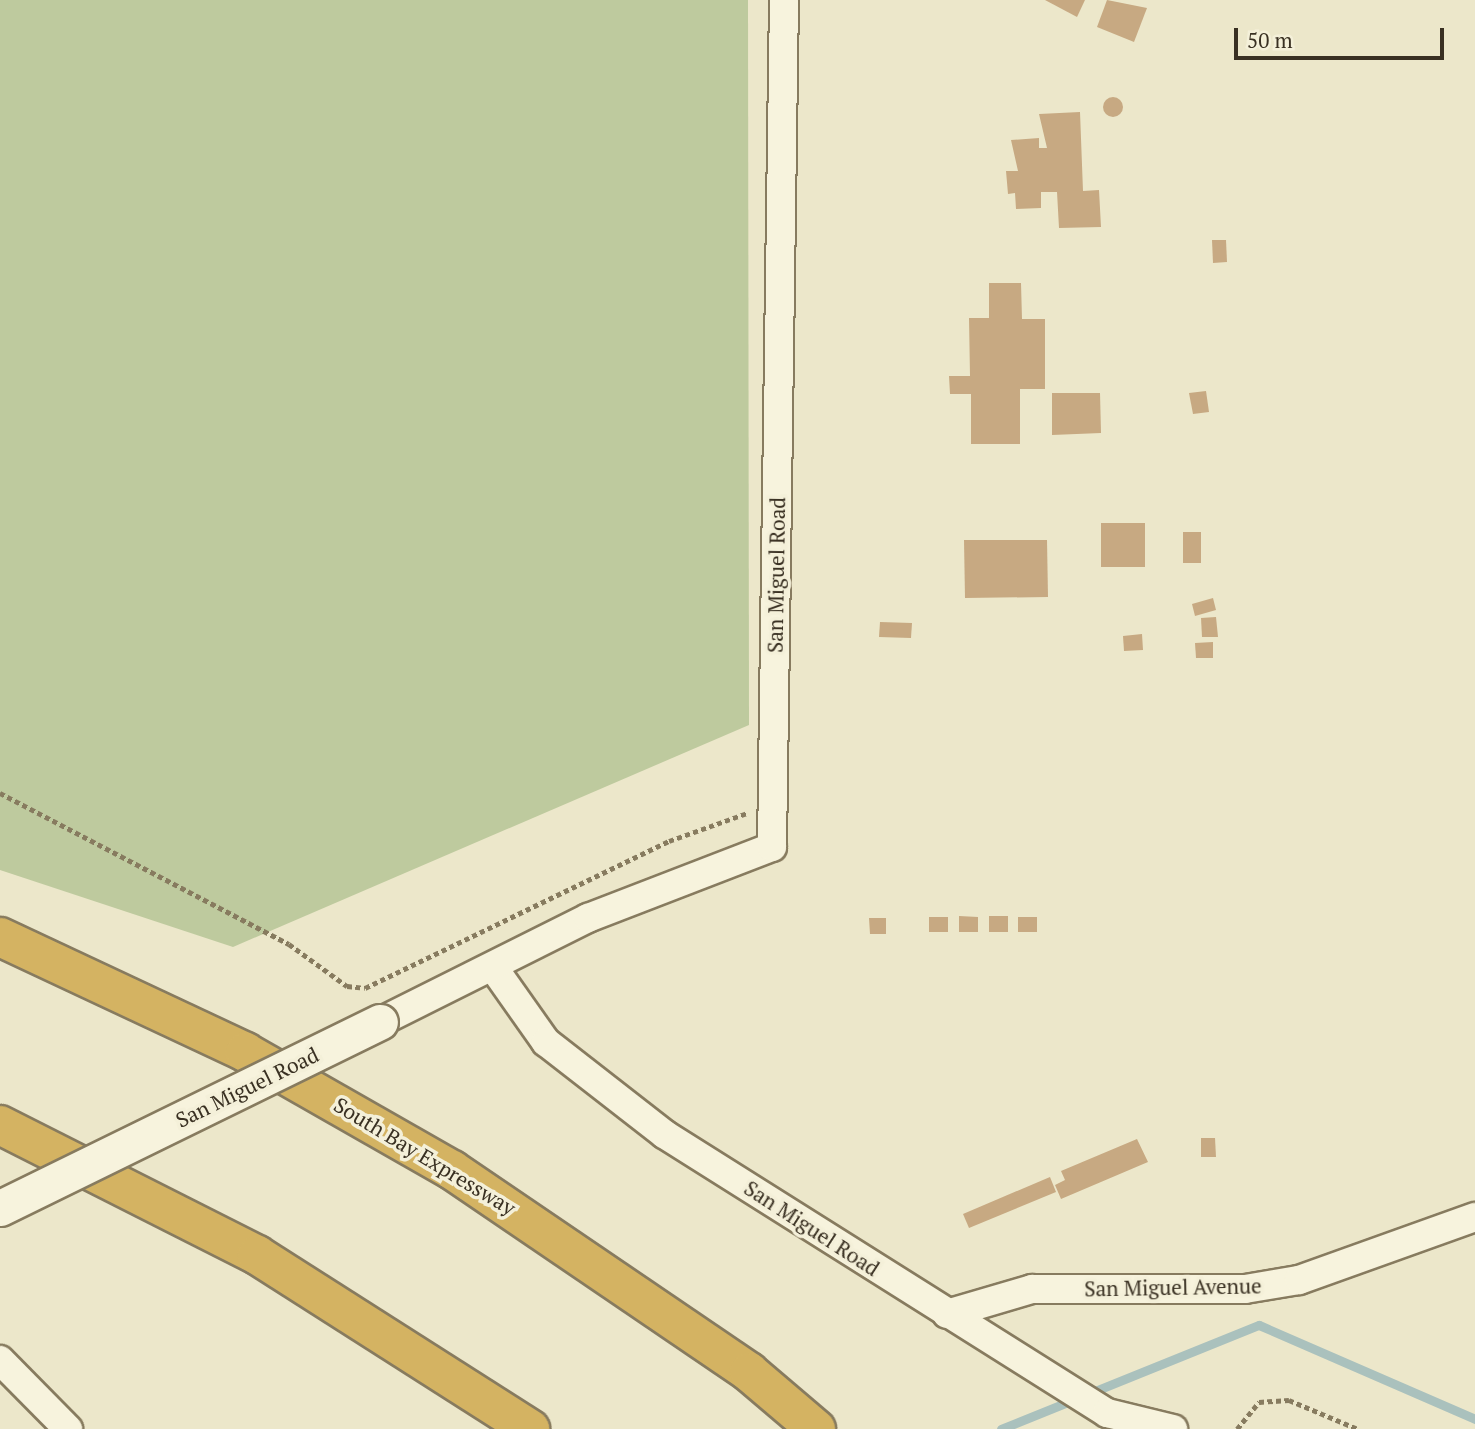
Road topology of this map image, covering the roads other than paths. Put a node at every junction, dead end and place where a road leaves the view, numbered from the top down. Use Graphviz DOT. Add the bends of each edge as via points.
graph roads {
  1 [pos="784,0"];
  2 [pos="0,937"];
  3 [pos="493,967"];
  4 [pos="380,1022"];
  5 [pos="0,1125"];
  6 [pos="0,1208"];
  7 [pos="1475,1217"];
  8 [pos="947,1314"];
  9 [pos="3,1373"];
  10 [pos="68,1429"];
  11 [pos="530,1429"];
  12 [pos="816,1429"];
  13 [pos="1173,1429"];
  1 -- 3 [label="street, San Miguel Road" via="772,847 588,918"];
  2 -- 12 [label="highway, South Bay Expressway" via="245,1052 363,1117 540,1226 749,1372"];
  3 -- 4 [label="street, San Miguel Road"];
  3 -- 8 [label="street, San Miguel Road" via="546,1042 664,1134"];
  4 -- 6 [label="street, San Miguel Road, bridge"];
  5 -- 11 [label="highway" via="257,1255"];
  7 -- 8 [label="street, San Miguel Avenue" via="1299,1280 1245,1289 1032,1289"];
  8 -- 13 [label="street, San Miguel Road" via="1107,1413"];
  9 -- 10 [label="street"];
}
